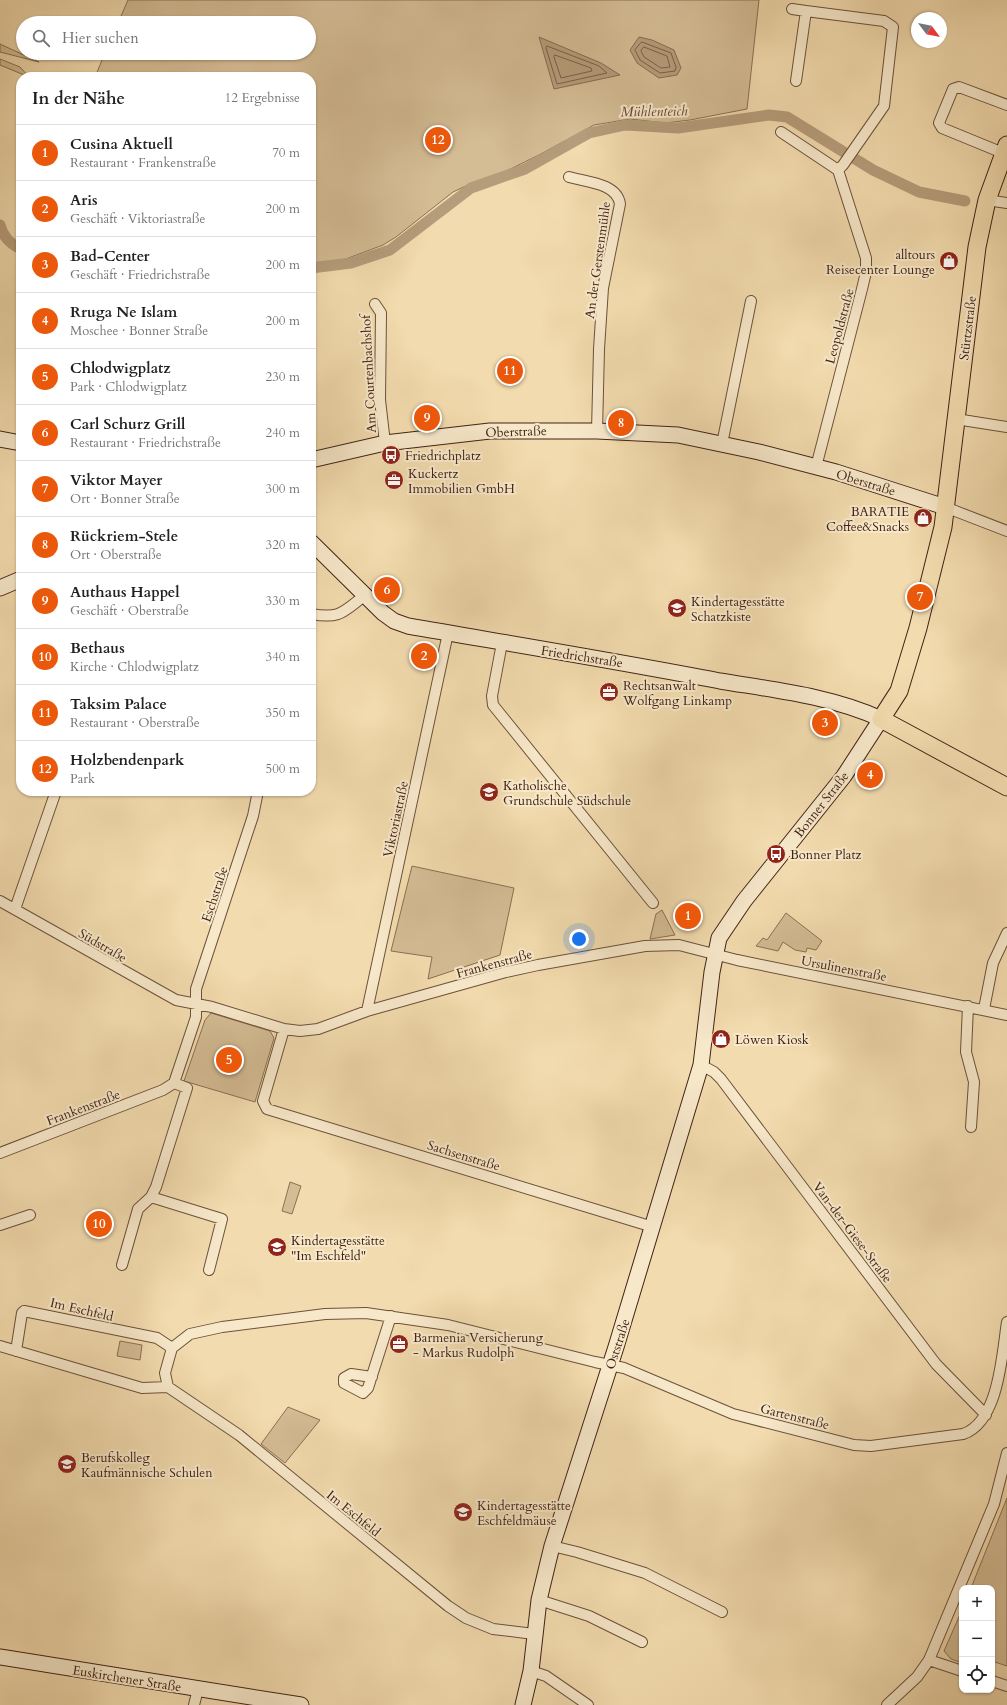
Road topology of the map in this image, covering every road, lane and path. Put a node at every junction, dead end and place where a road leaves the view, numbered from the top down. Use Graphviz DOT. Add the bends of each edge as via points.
graph roads {
  1 [pos="792,9"];
  2 [pos="806,12"];
  3 [pos="796,81"];
  4 [pos="1007,105"];
  5 [pos="781,132"];
  6 [pos="1005,149"];
  7 [pos="840,168"];
  8 [pos="569,177"];
  9 [pos="987,200"];
  10 [pos="1007,203"];
  11 [pos="751,301"];
  12 [pos="375,304"];
  13 [pos="956,419"];
  14 [pos="1007,427"];
  15 [pos="597,430"];
  16 [pos="0,439"];
  17 [pos="16,443"];
  18 [pos="385,444"];
  19 [pos="722,444"];
  20 [pos="316,459"];
  21 [pos="816,467"];
  22 [pos="946,506"];
  23 [pos="1007,531"];
  24 [pos="316,547"];
  25 [pos="16,581"];
  26 [pos="0,588"];
  27 [pos="364,596"];
  28 [pos="316,615"];
  29 [pos="448,633"];
  30 [pos="502,643"];
  31 [pos="881,719"];
  32 [pos="1007,787"];
  33 [pos="54,796"];
  34 [pos="257,796"];
  35 [pos="0,901"];
  36 [pos="653,903"];
  37 [pos="14,909"];
  38 [pos="1007,933"];
  39 [pos="715,953"];
  40 [pos="196,1005"];
  41 [pos="968,1006"];
  42 [pos="984,1009"];
  43 [pos="367,1011"];
  44 [pos="1007,1015"];
  45 [pos="284,1029"];
  46 [pos="701,1065"];
  47 [pos="174,1083"];
  48 [pos="972,1127"];
  49 [pos="0,1153"];
  50 [pos="151,1197"];
  51 [pos="30,1215"];
  52 [pos="0,1225"];
  53 [pos="653,1227"];
  54 [pos="122,1265"];
  55 [pos="209,1270"];
  56 [pos="391,1316"];
  57 [pos="1007,1322"];
  58 [pos="0,1346"];
  59 [pos="172,1348"];
  60 [pos="16,1351"];
  61 [pos="610,1365"];
  62 [pos="372,1377"];
  63 [pos="168,1387"];
  64 [pos="986,1414"];
  65 [pos="1007,1453"];
  66 [pos="552,1546"];
  67 [pos="539,1600"];
  68 [pos="722,1612"];
  69 [pos="534,1634"];
  70 [pos="642,1642"];
  71 [pos="0,1657"];
  72 [pos="929,1660"];
  73 [pos="959,1670"];
  74 [pos="531,1671"];
  75 [pos="995,1682"];
  76 [pos="1007,1686"];
  77 [pos="198,1689"];
  78 [pos="532,1704"];
  79 [pos="194,1705"];
  80 [pos="301,1705"];
  81 [pos="588,1705"];
  82 [pos="887,1705"];
  1 -- 2 [label="street"];
  2 -- 3 [label="street"];
  2 -- 7 [label="street" via="884,21 893,27 884,106"];
  4 -- 6 [label="street, Stürtzstraße" via="959,87 953,89 939,123 942,128"];
  5 -- 7 [label="street"];
  6 -- 9 [label="main road, Stürtzstraße"];
  7 -- 21 [label="street, Leopoldstraße" via="863,245 866,272"];
  8 -- 15 [label="street, An der Gerstenmühle" via="609,188 616,192 620,204 604,288"];
  9 -- 10 [label="street"];
  9 -- 13 [label="main road, Stürtzstraße" via="977,246"];
  11 -- 19 [label="street"];
  12 -- 18 [label="street, Am Courtenbachshof" via="381,313 380,400"];
  13 -- 14 [label="street"];
  13 -- 22 [label="main road, Stürtzstraße"];
  15 -- 18 [label="street, Oberstraße" via="490,431"];
  15 -- 19 [label="street, Oberstraße" via="678,435"];
  16 -- 17 [label="street"];
  18 -- 20 [label="street, Oberstraße"];
  19 -- 21 [label="street, Oberstraße"];
  21 -- 22 [label="street, Oberstraße"];
  22 -- 23 [label="street, Oberstraße"];
  22 -- 31 [label="main road, Bonner Straße" via="918,628 903,678 899,691"];
  24 -- 27 [label="street, Friedrichstraße"];
  25 -- 26 [label="street"];
  27 -- 28 [label="street" via="340,614 328,617"];
  27 -- 29 [label="street, Friedrichstraße" via="394,621"];
  29 -- 30 [label="street, Friedrichstraße"];
  29 -- 43 [label="street, Viktoriastraße"];
  30 -- 31 [label="street, Friedrichstraße" via="785,692 848,705"];
  30 -- 36 [label="street" via="492,696 493,706"];
  31 -- 32 [label="main road"];
  31 -- 39 [label="street, Bonner Straße" via="844,776 723,930"];
  33 -- 37 [label="street"];
  34 -- 40 [label="street, Eschstraße" via="253,816 196,989"];
  35 -- 37 [label="street, Südstraße"];
  37 -- 40 [label="street, Südstraße" via="164,994"];
  38 -- 42 [label="street" via="993,963"];
  39 -- 41 [label="street, Ursulinenstraße"];
  39 -- 43 [label="street, Frankenstraße" via="679,944 645,946 538,964"];
  39 -- 46 [label="street, Oststraße"];
  40 -- 45 [label="street, Südstraße" via="212,1007"];
  40 -- 47 [label="street, Eschstraße" via="196,1017"];
  41 -- 42 [label="street, Ursulinenstraße"];
  41 -- 48 [label="street" via="966,1052 974,1082"];
  42 -- 44 [label="street, Ursulinenstraße"];
  43 -- 45 [label="street, Frankenstraße" via="309,1032"];
  45 -- 53 [label="street, Sachsenstraße" via="263,1102 267,1109"];
  46 -- 53 [label="street, Oststraße"];
  46 -- 64 [label="street, Van-der-Giese-Straße" via="721,1079 936,1364"];
  47 -- 49 [label="street, Frankenstraße" via="163,1090"];
  47 -- 50 [label="street" via="187,1088"];
  50 -- 54 [label="street" via="138,1209"];
  50 -- 55 [label="street" via="222,1219"];
  51 -- 52 [label="street"];
  53 -- 61 [label="street, Oststraße"];
  56 -- 59 [label="street" via="366,1313 325,1314 222,1327 190,1334"];
  56 -- 61 [label="street" via="448,1325"];
  56 -- 62 [label="street"];
  57 -- 64 [label="street" via="998,1383"];
  58 -- 60 [label="street"];
  59 -- 60 [label="street, Im Eschfeld" via="157,1338 24,1311"];
  59 -- 63 [label="street" via="165,1373"];
  60 -- 63 [label="street" via="142,1388"];
  61 -- 64 [label="street, Gartenstraße" via="624,1368 733,1414 854,1445 872,1446 964,1434 972,1432"];
  61 -- 66 [label="street, Oststraße"];
  63 -- 69 [label="street, Im Eschfeld" via="239,1435 448,1606 466,1618 493,1629"];
  65 -- 72 [label="street" via="994,1504"];
  66 -- 67 [label="street, Oststraße"];
  66 -- 68 [label="street" via="645,1573"];
  67 -- 69 [label="street, Oststraße"];
  67 -- 70 [label="street" via="589,1616"];
  69 -- 74 [label="street, Oststraße"];
  71 -- 77 [label="street, Euskirchener Straße"];
  72 -- 73 [label="street"];
  72 -- 82 [label="street" via="917,1677"];
  74 -- 78 [label="street, Oststraße"];
  74 -- 81 [label="street" via="546,1676"];
  75 -- 76 [label="street"];
  77 -- 79 [label="street"];
  77 -- 80 [label="street, Euskirchener Straße"];
}
